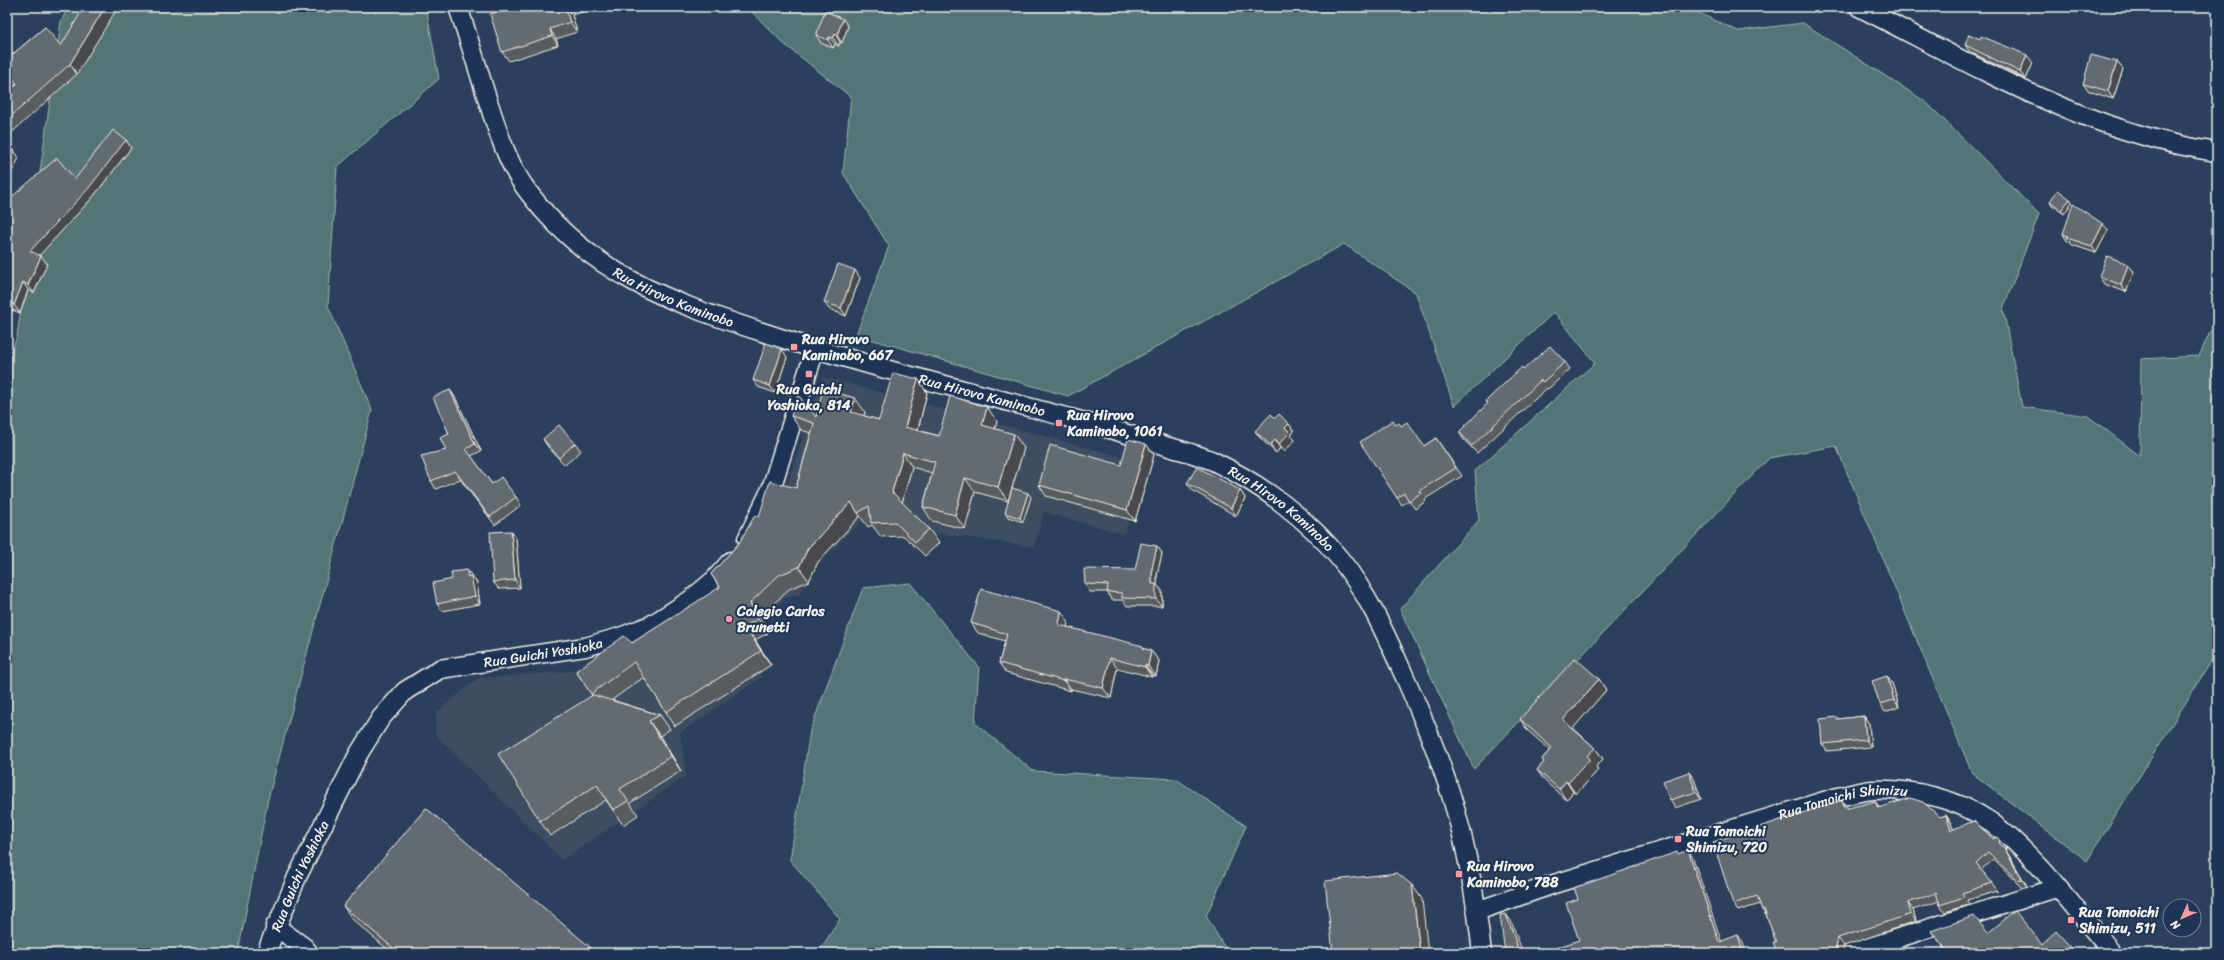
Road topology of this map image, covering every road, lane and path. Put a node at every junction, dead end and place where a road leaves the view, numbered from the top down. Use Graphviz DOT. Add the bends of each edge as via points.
graph roads {
  1 [pos="458,7"];
  2 [pos="1859,7"];
  3 [pos="2217,152"];
  4 [pos="815,349"];
  5 [pos="2056,888"];
  6 [pos="1477,911"];
  7 [pos="276,926"];
  8 [pos="1896,947"];
  9 [pos="266,953"];
  10 [pos="309,953"];
  11 [pos="1482,953"];
  12 [pos="1851,953"];
  13 [pos="2113,953"];
  1 -- 4 [label="street, Rua Hirovo Kaminobo" via="496,125 513,168 540,208 571,238 620,275 653,293 690,309"];
  2 -- 3 [label="street" via="2035,96 2084,117 2141,137"];
  4 -- 6 [label="street, Rua Hirovo Kaminobo" via="1124,432 1210,460 1254,484 1292,512 1338,557 1364,591 1378,616 1425,721 1451,795"];
  4 -- 7 [label="street, Rua Guichi Yoshioka" via="766,501 750,536 714,580 671,613 651,625 620,637 585,647 447,667 405,691 381,718 359,753"];
  5 -- 6 [label="street, Rua Tomoichi Shimizu" via="2007,836 1968,809 1913,792 1872,790 1837,797 1554,884"];
  5 -- 8 [label="street"];
  5 -- 13 [label="street, Rua Tomoichi Shimizu"];
  6 -- 11 [label="street, Rua Hirovo Kaminobo"];
  7 -- 9 [label="street, Rua Guichi Yoshioka"];
  7 -- 10 [label="street"];
  8 -- 12 [label="street"];
}
